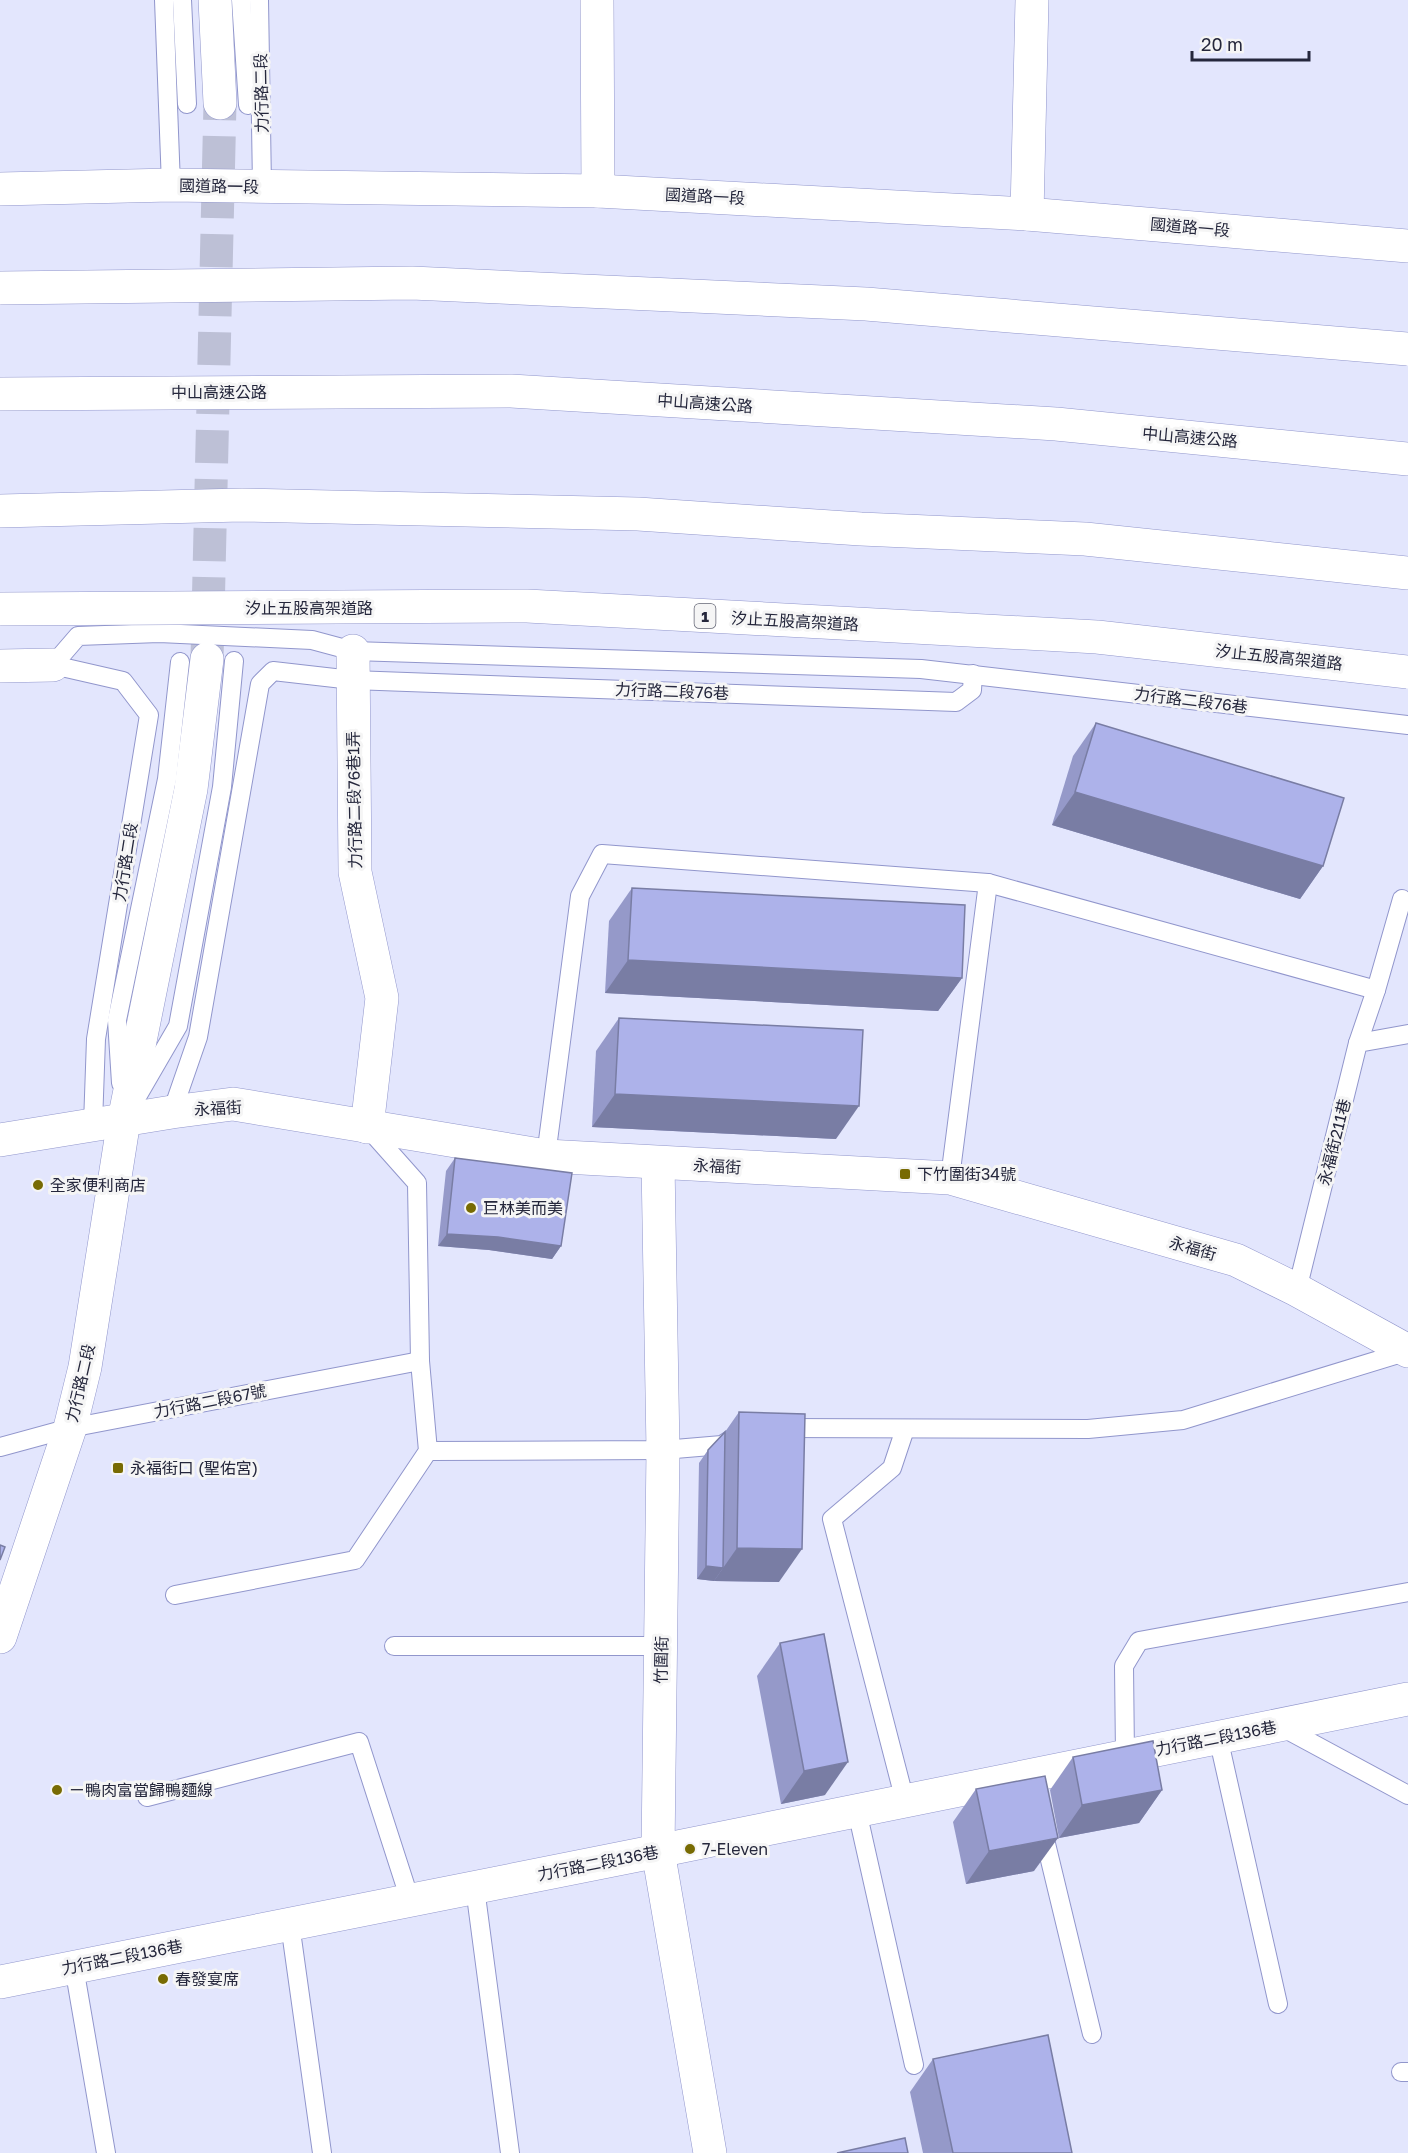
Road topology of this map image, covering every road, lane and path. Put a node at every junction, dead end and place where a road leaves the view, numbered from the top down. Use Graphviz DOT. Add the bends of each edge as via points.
graph roads {
  1 [pos="164,0"];
  2 [pos="182,0"];
  3 [pos="215,0"];
  4 [pos="241,0"];
  5 [pos="259,0"];
  6 [pos="597,0"];
  7 [pos="1032,0"];
  8 [pos="187,104"];
  9 [pos="234,104"];
  10 [pos="171,185"];
  11 [pos="262,186"];
  12 [pos="0,189"];
  13 [pos="598,190"];
  14 [pos="1027,214"];
  15 [pos="1408,246"];
  16 [pos="0,288"];
  17 [pos="1408,349"];
  18 [pos="0,394"];
  19 [pos="1408,459"];
  20 [pos="0,511"];
  21 [pos="1408,573"];
  22 [pos="0,609"];
  23 [pos="207,661"];
  24 [pos="52,665"];
  25 [pos="353,665"];
  26 [pos="0,666"];
  27 [pos="1408,672"];
  28 [pos="973,674"];
  29 [pos="1408,725"];
  30 [pos="988,883"];
  31 [pos="1402,899"];
  32 [pos="1376,990"];
  33 [pos="1408,1034"];
  34 [pos="1358,1043"];
  35 [pos="172,1112"];
  36 [pos="109,1122"];
  37 [pos="368,1127"];
  38 [pos="0,1140"];
  39 [pos="546,1155"];
  40 [pos="658,1163"];
  41 [pos="950,1178"];
  42 [pos="1297,1290"];
  43 [pos="1408,1351"];
  44 [pos="420,1361"];
  45 [pos="70,1428"];
  46 [pos="905,1429"];
  47 [pos="0,1446"];
  48 [pos="663,1450"];
  49 [pos="428,1451"];
  50 [pos="1408,1592"];
  51 [pos="175,1595"];
  52 [pos="0,1637"];
  53 [pos="394,1646"];
  54 [pos="661,1646"];
  55 [pos="1408,1699"];
  56 [pos="1278,1725"];
  57 [pos="1218,1737"];
  58 [pos="1125,1756"];
  59 [pos="1408,1795"];
  60 [pos="147,1797"];
  61 [pos="905,1801"];
  62 [pos="1038,1809"];
  63 [pos="857,1811"];
  64 [pos="658,1851"];
  65 [pos="475,1888"];
  66 [pos="410,1900"];
  67 [pos="290,1924"];
  68 [pos="74,1967"];
  69 [pos="0,1982"];
  70 [pos="1278,2004"];
  71 [pos="1092,2034"];
  72 [pos="914,2065"];
  73 [pos="106,2153"];
  74 [pos="322,2153"];
  75 [pos="510,2153"];
  76 [pos="710,2153"];
  1 -- 10 [label="lane"];
  2 -- 8 [label="lane"];
  3 -- 9 [label="main road, 力行路二段"];
  4 -- 9 [label="lane, 力行路二段"];
  5 -- 11 [label="lane, 力行路二段"];
  6 -- 13 [label="main road"];
  7 -- 14 [label="main road"];
  10 -- 11 [label="main road, 國道路一段"];
  10 -- 12 [label="main road, 國道路一段"];
  11 -- 13 [label="main road, 國道路一段"];
  13 -- 14 [label="main road, 國道路一段"];
  14 -- 15 [label="main road, 國道路一段"];
  16 -- 17 [label="main road, bridge" via="412,283 866,304"];
  18 -- 19 [label="main road, 中山高速公路" via="511,391 1056,424"];
  20 -- 21 [label="main road" via="242,505 638,514 1085,539"];
  22 -- 27 [label="main road, 汐止五股高架道路 / 1, bridge" via="527,606 1096,637"];
  23 -- 36 [label="main road, 力行路二段" via="191,789"];
  24 -- 25 [label="lane" via="78,636 159,633 312,640"];
  24 -- 26 [label="main road"];
  24 -- 36 [label="lane, 力行路二段" via="123,681 149,715 96,1039"];
  25 -- 28 [label="lane, 力行路二段76巷" via="921,669"];
  25 -- 28 [label="lane, 力行路二段76巷" via="956,702 972,690"];
  25 -- 35 [label="lane" via="273,671 260,684 198,1037"];
  25 -- 37 [label="main road, 力行路二段76巷1弄" via="355,872 382,998"];
  28 -- 29 [label="lane, 力行路二段76巷"];
  30 -- 32 [label="lane"];
  30 -- 39 [label="lane" via="602,854 580,896"];
  30 -- 41 [label="lane"];
  31 -- 32 [label="lane, 永福街211巷"];
  32 -- 34 [label="lane, 永福街211巷"];
  33 -- 34 [label="lane"];
  34 -- 42 [label="lane, 永福街211巷"];
  35 -- 36 [label="main road, 永福街"];
  35 -- 37 [label="main road, 永福街" via="233,1104"];
  36 -- 38 [label="main road, 永福街"];
  36 -- 45 [label="main road, 力行路二段" via="86,1367"];
  37 -- 39 [label="main road, 永福街"];
  37 -- 44 [label="lane" via="417,1183"];
  39 -- 40 [label="main road, 永福街"];
  40 -- 41 [label="main road, 永福街"];
  40 -- 48 [label="main road, 竹圍街"];
  41 -- 42 [label="main road, 永福街" via="1236,1260"];
  42 -- 43 [label="main road, 永福街"];
  43 -- 46 [label="lane" via="1183,1420 1088,1429"];
  44 -- 45 [label="lane, 力行路二段67號"];
  44 -- 49 [label="lane"];
  45 -- 47 [label="lane, 力行路二段67號"];
  45 -- 52 [label="main road, 力行路二段"];
  46 -- 48 [label="lane" via="754,1428 722,1445"];
  46 -- 61 [label="lane" via="892,1468 832,1519"];
  48 -- 49 [label="lane"];
  48 -- 54 [label="main road, 竹圍街"];
  49 -- 51 [label="lane" via="355,1560"];
  50 -- 58 [label="lane" via="1139,1641 1124,1666"];
  53 -- 54 [label="lane"];
  54 -- 64 [label="main road, 竹圍街"];
  55 -- 56 [label="main road, 力行路二段136巷"];
  56 -- 57 [label="main road, 力行路二段136巷"];
  56 -- 59 [label="lane"];
  57 -- 58 [label="main road, 力行路二段136巷"];
  57 -- 70 [label="lane"];
  58 -- 61 [label="main road, 力行路二段136巷" via="1032,1781"];
  60 -- 66 [label="lane" via="359,1742"];
  61 -- 63 [label="main road, 力行路二段136巷"];
  62 -- 71 [label="lane"];
  63 -- 64 [label="main road, 力行路二段136巷"];
  63 -- 72 [label="lane"];
  64 -- 65 [label="main road, 力行路二段136巷"];
  64 -- 76 [label="main road, 竹圍街"];
  65 -- 66 [label="main road, 力行路二段136巷"];
  65 -- 75 [label="lane"];
  66 -- 67 [label="main road, 力行路二段136巷"];
  67 -- 68 [label="main road, 力行路二段136巷"];
  67 -- 74 [label="lane"];
  68 -- 69 [label="main road, 力行路二段136巷"];
  68 -- 73 [label="lane"];
}
